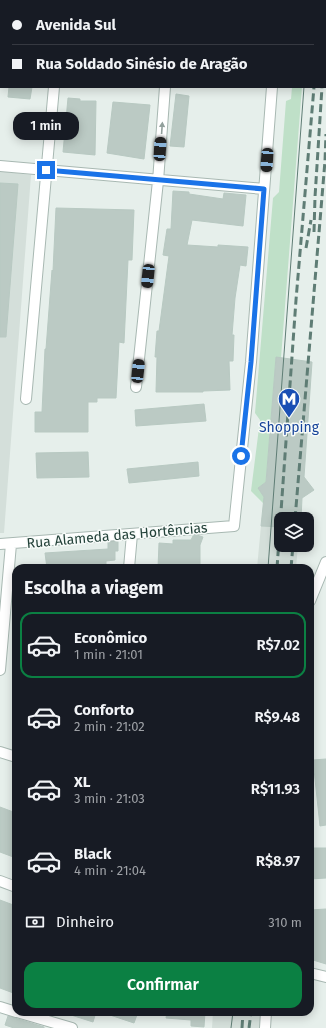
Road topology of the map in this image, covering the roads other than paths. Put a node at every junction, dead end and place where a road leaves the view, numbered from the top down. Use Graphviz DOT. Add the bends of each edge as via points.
graph roads {
  1 [pos="54,88"];
  2 [pos="165,88"];
  3 [pos="272,88"];
  4 [pos="0,166"];
  5 [pos="46,170"];
  6 [pos="158,180"];
  7 [pos="264,189"];
  8 [pos="136,387"];
  9 [pos="26,399"];
  10 [pos="132,534"];
  11 [pos="0,544"];
  12 [pos="11,544"];
  13 [pos="326,562"];
  14 [pos="129,564"];
  15 [pos="314,591"];
  16 [pos="0,670"];
  17 [pos="0,752"];
  18 [pos="12,756"];
  19 [pos="0,881"];
  20 [pos="12,885"];
  21 [pos="314,973"];
  22 [pos="326,977"];
  23 [pos="0,1007"];
  24 [pos="12,1011"];
  25 [pos="30,1016"];
  26 [pos="266,1016"];
  27 [pos="72,1028"];
  28 [pos="265,1028"];
  1 -- 5 [label="street"];
  6 -- 2 [label="street, one-way"];
  3 -- 7 [label="street"];
  4 -- 5 [label="street"];
  5 -- 6 [label="street"];
  5 -- 9 [label="street"];
  6 -- 7 [label="street"];
  6 -- 8 [label="street"];
  7 -- 10 [label="street, Rua Alameda das Hortências" via="251,362 234,526"];
  10 -- 12 [label="street, Rua Alameda das Hortências"];
  10 -- 14 [label="street"];
  11 -- 12 [label="street, Rua Alameda das Hortências"];
  12 -- 16 [label="street"];
  13 -- 15 [label="street"];
  17 -- 18 [label="street"];
  19 -- 20 [label="street"];
  21 -- 22 [label="street"];
  23 -- 24 [label="street"];
  25 -- 27 [label="street"];
  26 -- 28 [label="street"];
}
